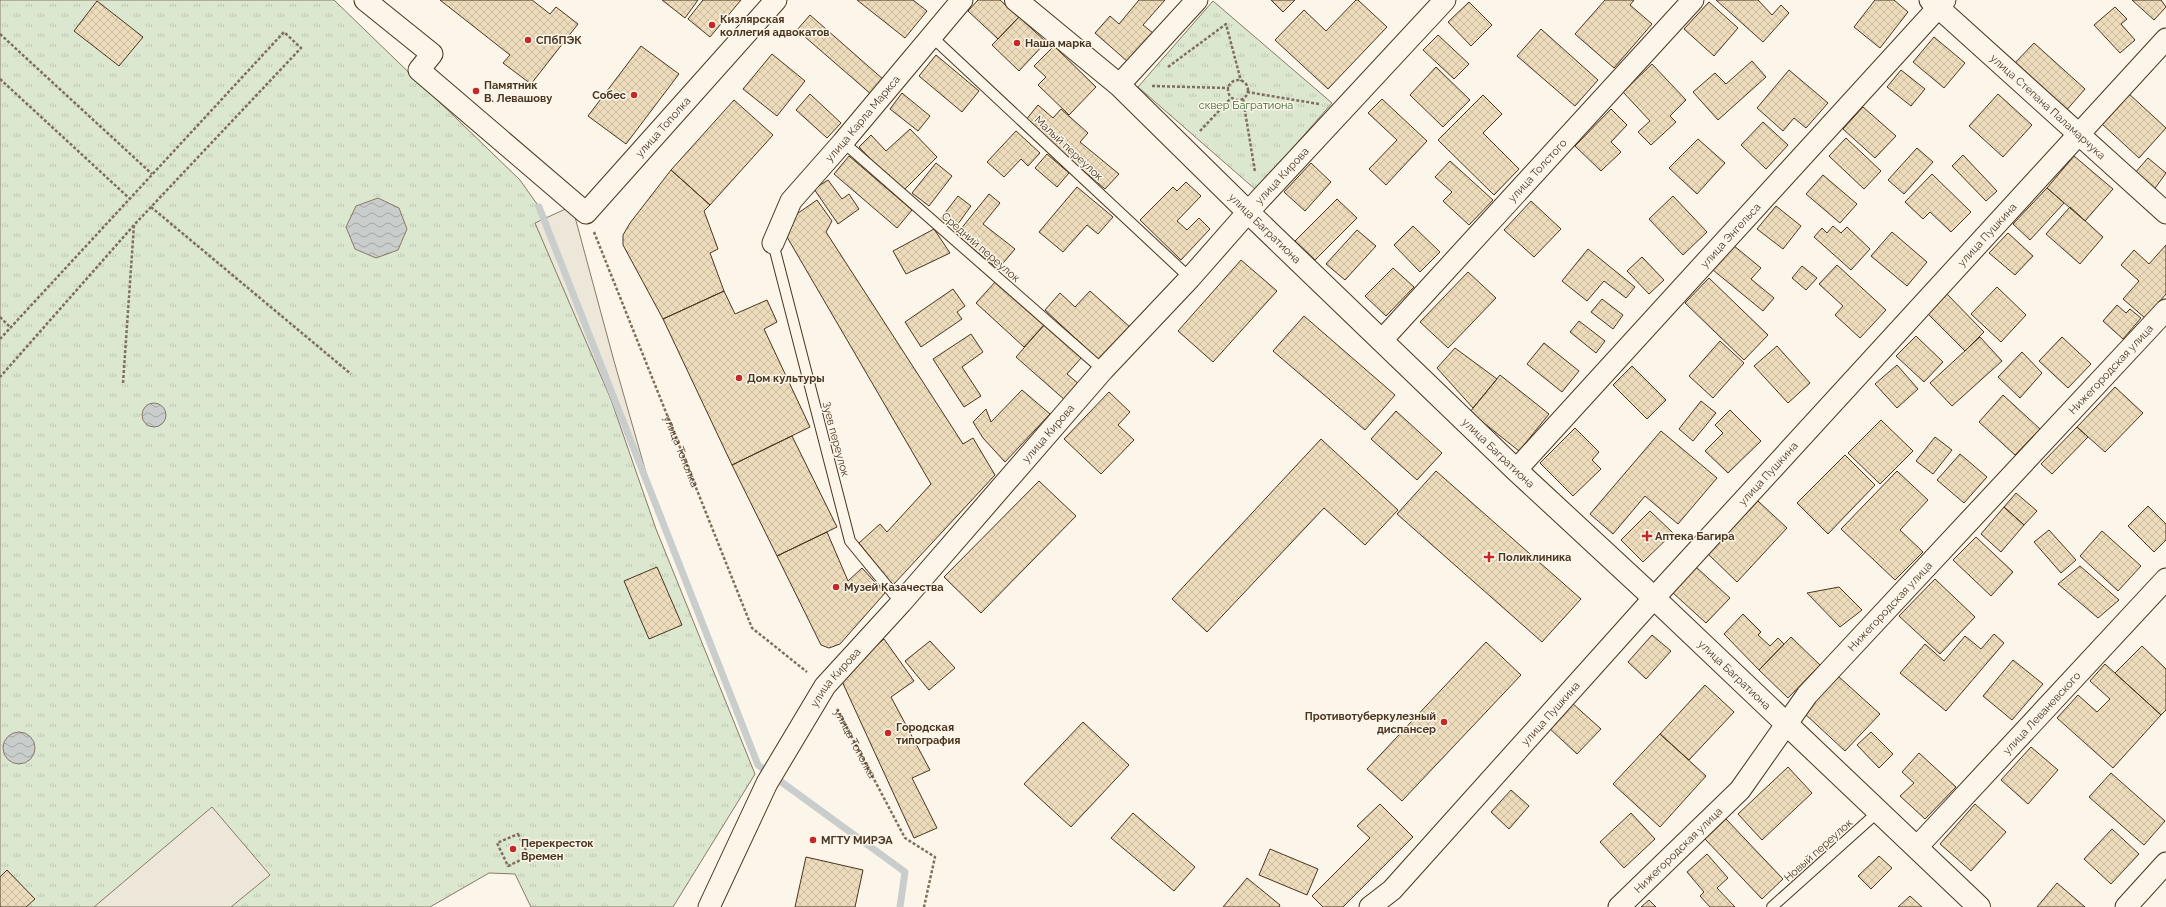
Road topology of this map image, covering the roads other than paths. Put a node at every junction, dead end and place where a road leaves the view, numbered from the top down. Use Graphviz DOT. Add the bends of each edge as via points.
graph roads {
  1 [pos="365,0"];
  2 [pos="776,0"];
  3 [pos="962,0"];
  4 [pos="1016,0"];
  5 [pos="1197,0"];
  6 [pos="1445,0"];
  7 [pos="1693,0"];
  8 [pos="1938,3"];
  9 [pos="930,36"];
  10 [pos="2166,39"];
  11 [pos="1119,85"];
  12 [pos="2079,135"];
  13 [pos="843,142"];
  14 [pos="1248,212"];
  15 [pos="2166,213"];
  16 [pos="773,243"];
  17 [pos="1190,278"];
  18 [pos="2166,310"];
  19 [pos="1382,340"];
  20 [pos="1103,370"];
  21 [pos="1516,470"];
  22 [pos="2166,580"];
  23 [pos="1654,598"];
  24 [pos="901,603"];
  25 [pos="1787,725"];
  26 [pos="1879,811"];
  27 [pos="1917,847"];
  28 [pos="2166,863"];
  29 [pos="709,907"];
  30 [pos="1370,907"];
  31 [pos="1619,907"];
  32 [pos="1772,907"];
  33 [pos="1979,907"];
  34 [pos="2126,907"];
  1 -- 2 [label="street, улица Тополка" via="432,54 419,70 586,213"];
  3 -- 9 [label="street, улица Карла Маркса"];
  4 -- 11 [label="main road, улица Багратиона"];
  5 -- 11 [label="street"];
  6 -- 14 [label="street, улица Кирова"];
  7 -- 19 [label="street, улица Толстого"];
  8 -- 12 [label="street, улица Степана Паламарчука"];
  8 -- 21 [label="street, улица Энгельса"];
  9 -- 13 [label="street, улица Карла Маркса"];
  9 -- 17 [label="lane, Малый переулок"];
  10 -- 12 [label="street, улица Пушкина"];
  11 -- 14 [label="main road, улица Багратиона"];
  12 -- 15 [label="street, улица Степана Паламарчука"];
  12 -- 23 [label="street, улица Пушкина"];
  13 -- 16 [label="street, улица Карла Маркса" via="791,201"];
  13 -- 20 [label="lane, Средний переулок"];
  14 -- 17 [label="street, улица Кирова"];
  14 -- 19 [label="main road, улица Багратиона"];
  16 -- 24 [label="lane, Зуев переулок" via="850,541"];
  17 -- 20 [label="street, улица Кирова"];
  18 -- 25 [label="street, Нижегородская улица" via="1807,695"];
  19 -- 21 [label="main road, улица Багратиона"];
  20 -- 24 [label="street, улица Кирова"];
  21 -- 23 [label="main road, улица Багратиона"];
  22 -- 27 [label="street, улица Леваневского"];
  23 -- 25 [label="main road, улица Багратиона"];
  23 -- 30 [label="street, улица Пушкина" via="1392,890"];
  24 -- 29 [label="street, улица Кирова" via="825,686 767,783"];
  25 -- 26 [label="main road, улица Багратиона"];
  25 -- 31 [label="street, Нижегородская улица" via="1740,790"];
  26 -- 27 [label="main road, улица Багратиона"];
  26 -- 32 [label="lane, Новый переулок"];
  27 -- 33 [label="main road, улица Багратиона"];
  28 -- 34 [label="street"];
}
